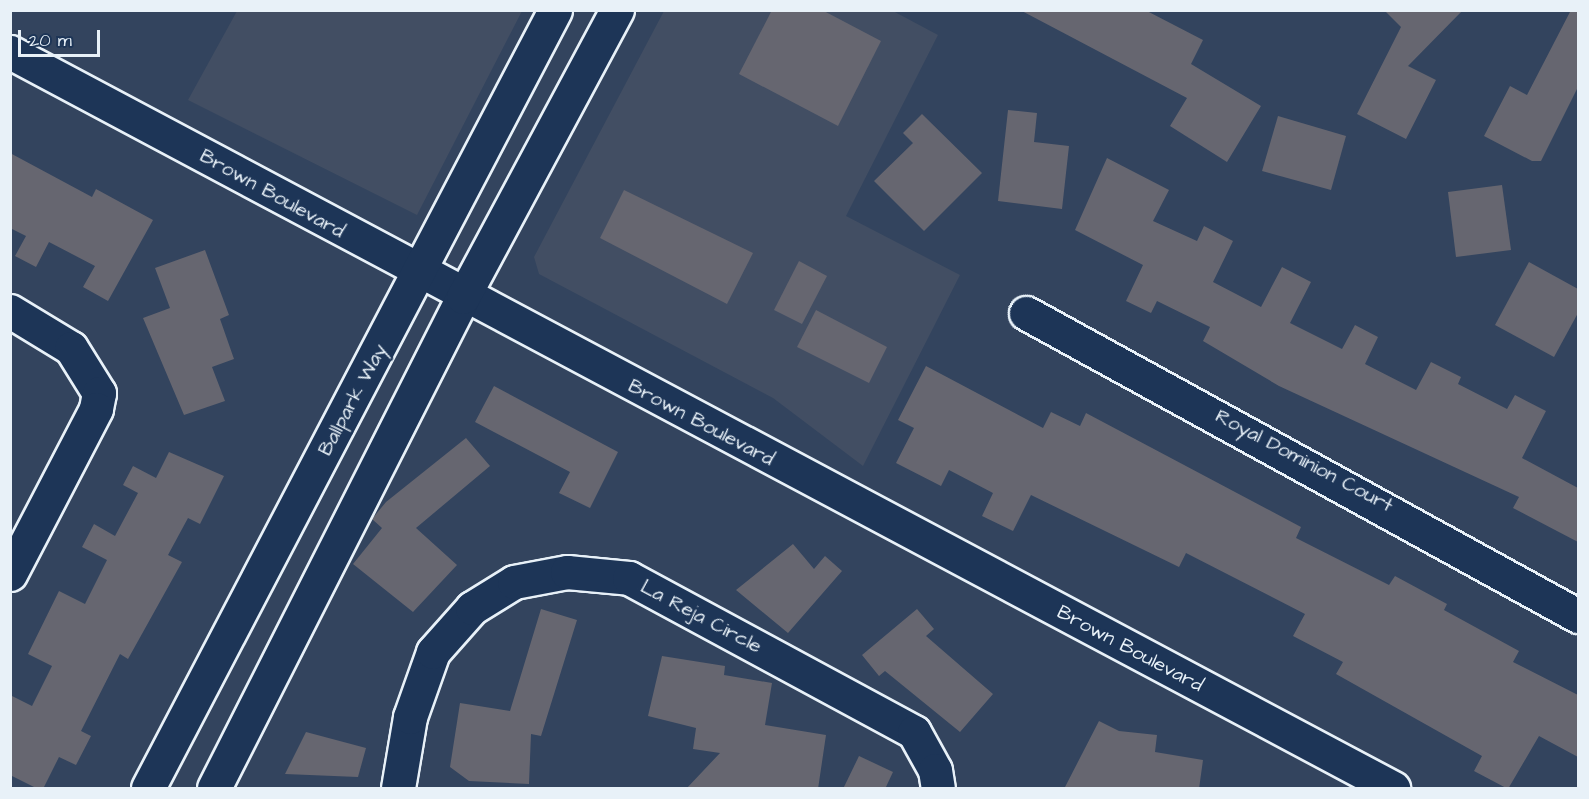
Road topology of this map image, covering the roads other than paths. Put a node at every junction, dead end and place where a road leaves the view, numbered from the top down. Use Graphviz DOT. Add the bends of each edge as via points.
graph roads {
  1 [pos="555,10"];
  2 [pos="617,10"];
  3 [pos="10,52"];
  4 [pos="418,273"];
  5 [pos="463,297"];
  6 [pos="10,311"];
  7 [pos="1026,312"];
  8 [pos="10,574"];
  9 [pos="1578,616"];
  10 [pos="148,789"];
  11 [pos="214,789"];
  12 [pos="398,789"];
  13 [pos="938,789"];
  14 [pos="1393,789"];
  1 -- 4 [label="street, Ballpark Way"];
  2 -- 5 [label="street"];
  3 -- 4 [label="street, Brown Boulevard"];
  4 -- 5 [label="street, Brown Boulevard"];
  4 -- 10 [label="street, Ballpark Way"];
  5 -- 11 [label="street"];
  5 -- 14 [label="street, Brown Boulevard"];
  6 -- 8 [label="street" via="71,348 99,393 96,409"];
  7 -- 9 [label="street, Royal Dominion Court" via="1405,516"];
  12 -- 13 [label="street, La Reja Circle" via="410,717 434,652 472,608 514,582 567,572 629,578 914,732 935,770"];
}
